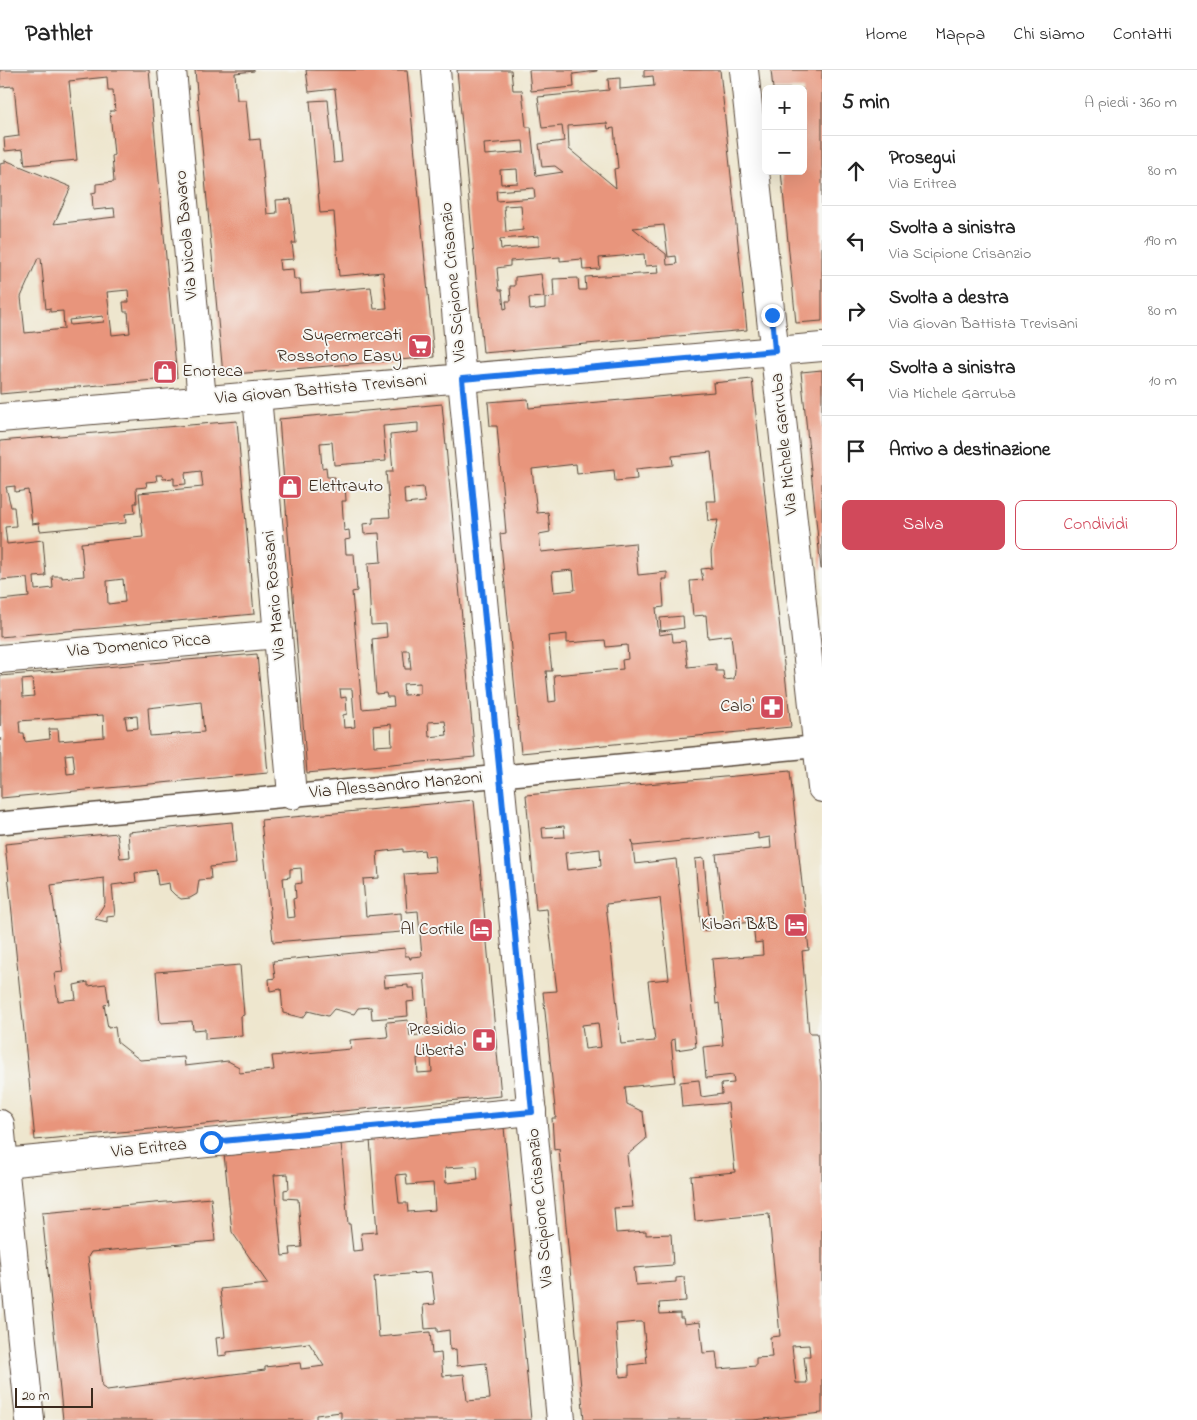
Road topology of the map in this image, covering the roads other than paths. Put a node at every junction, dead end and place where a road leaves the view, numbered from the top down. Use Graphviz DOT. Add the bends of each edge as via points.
graph roads {
  1 [pos="172,70"];
  2 [pos="436,70"];
  3 [pos="744,70"];
  4 [pos="822,348"];
  5 [pos="775,351"];
  6 [pos="462,379"];
  7 [pos="257,396"];
  8 [pos="202,400"];
  9 [pos="0,418"];
  10 [pos="278,634"];
  11 [pos="0,658"];
  12 [pos="820,746"];
  13 [pos="500,777"];
  14 [pos="822,788"];
  15 [pos="292,795"];
  16 [pos="0,823"];
  17 [pos="532,1112"];
  18 [pos="0,1124"];
  19 [pos="4,1163"];
  20 [pos="30,1420"];
  21 [pos="561,1420"];
  1 -- 8 [label="street, Via Nicola Bavaro"];
  2 -- 6 [label="street, Via Scipione Crisanzio"];
  3 -- 5 [label="street, Via Michele Garruba"];
  4 -- 5 [label="street, Via Giovan Battista Trevisani"];
  5 -- 6 [label="street, Via Giovan Battista Trevisani"];
  5 -- 12 [label="street, Via Michele Garruba"];
  6 -- 7 [label="street, Via Giovan Battista Trevisani"];
  6 -- 13 [label="street, Via Scipione Crisanzio"];
  7 -- 8 [label="street, Via Giovan Battista Trevisani"];
  7 -- 10 [label="street, Via Mario Rossani"];
  8 -- 9 [label="street, Via Giovan Battista Trevisani"];
  10 -- 11 [label="street, Via Domenico Picca"];
  10 -- 15 [label="street, Via Mario Rossani"];
  12 -- 13 [label="street, Via Alessandro Manzoni"];
  12 -- 14 [label="street, Via Michele Garruba"];
  13 -- 15 [label="street, Via Alessandro Manzoni"];
  13 -- 17 [label="street, Via Scipione Crisanzio"];
  15 -- 16 [label="street, Via Alessandro Manzoni"];
  17 -- 19 [label="street, Via Eritrea"];
  17 -- 21 [label="street, Via Scipione Crisanzio"];
  18 -- 19 [label="street"];
  19 -- 20 [label="street"];
}
